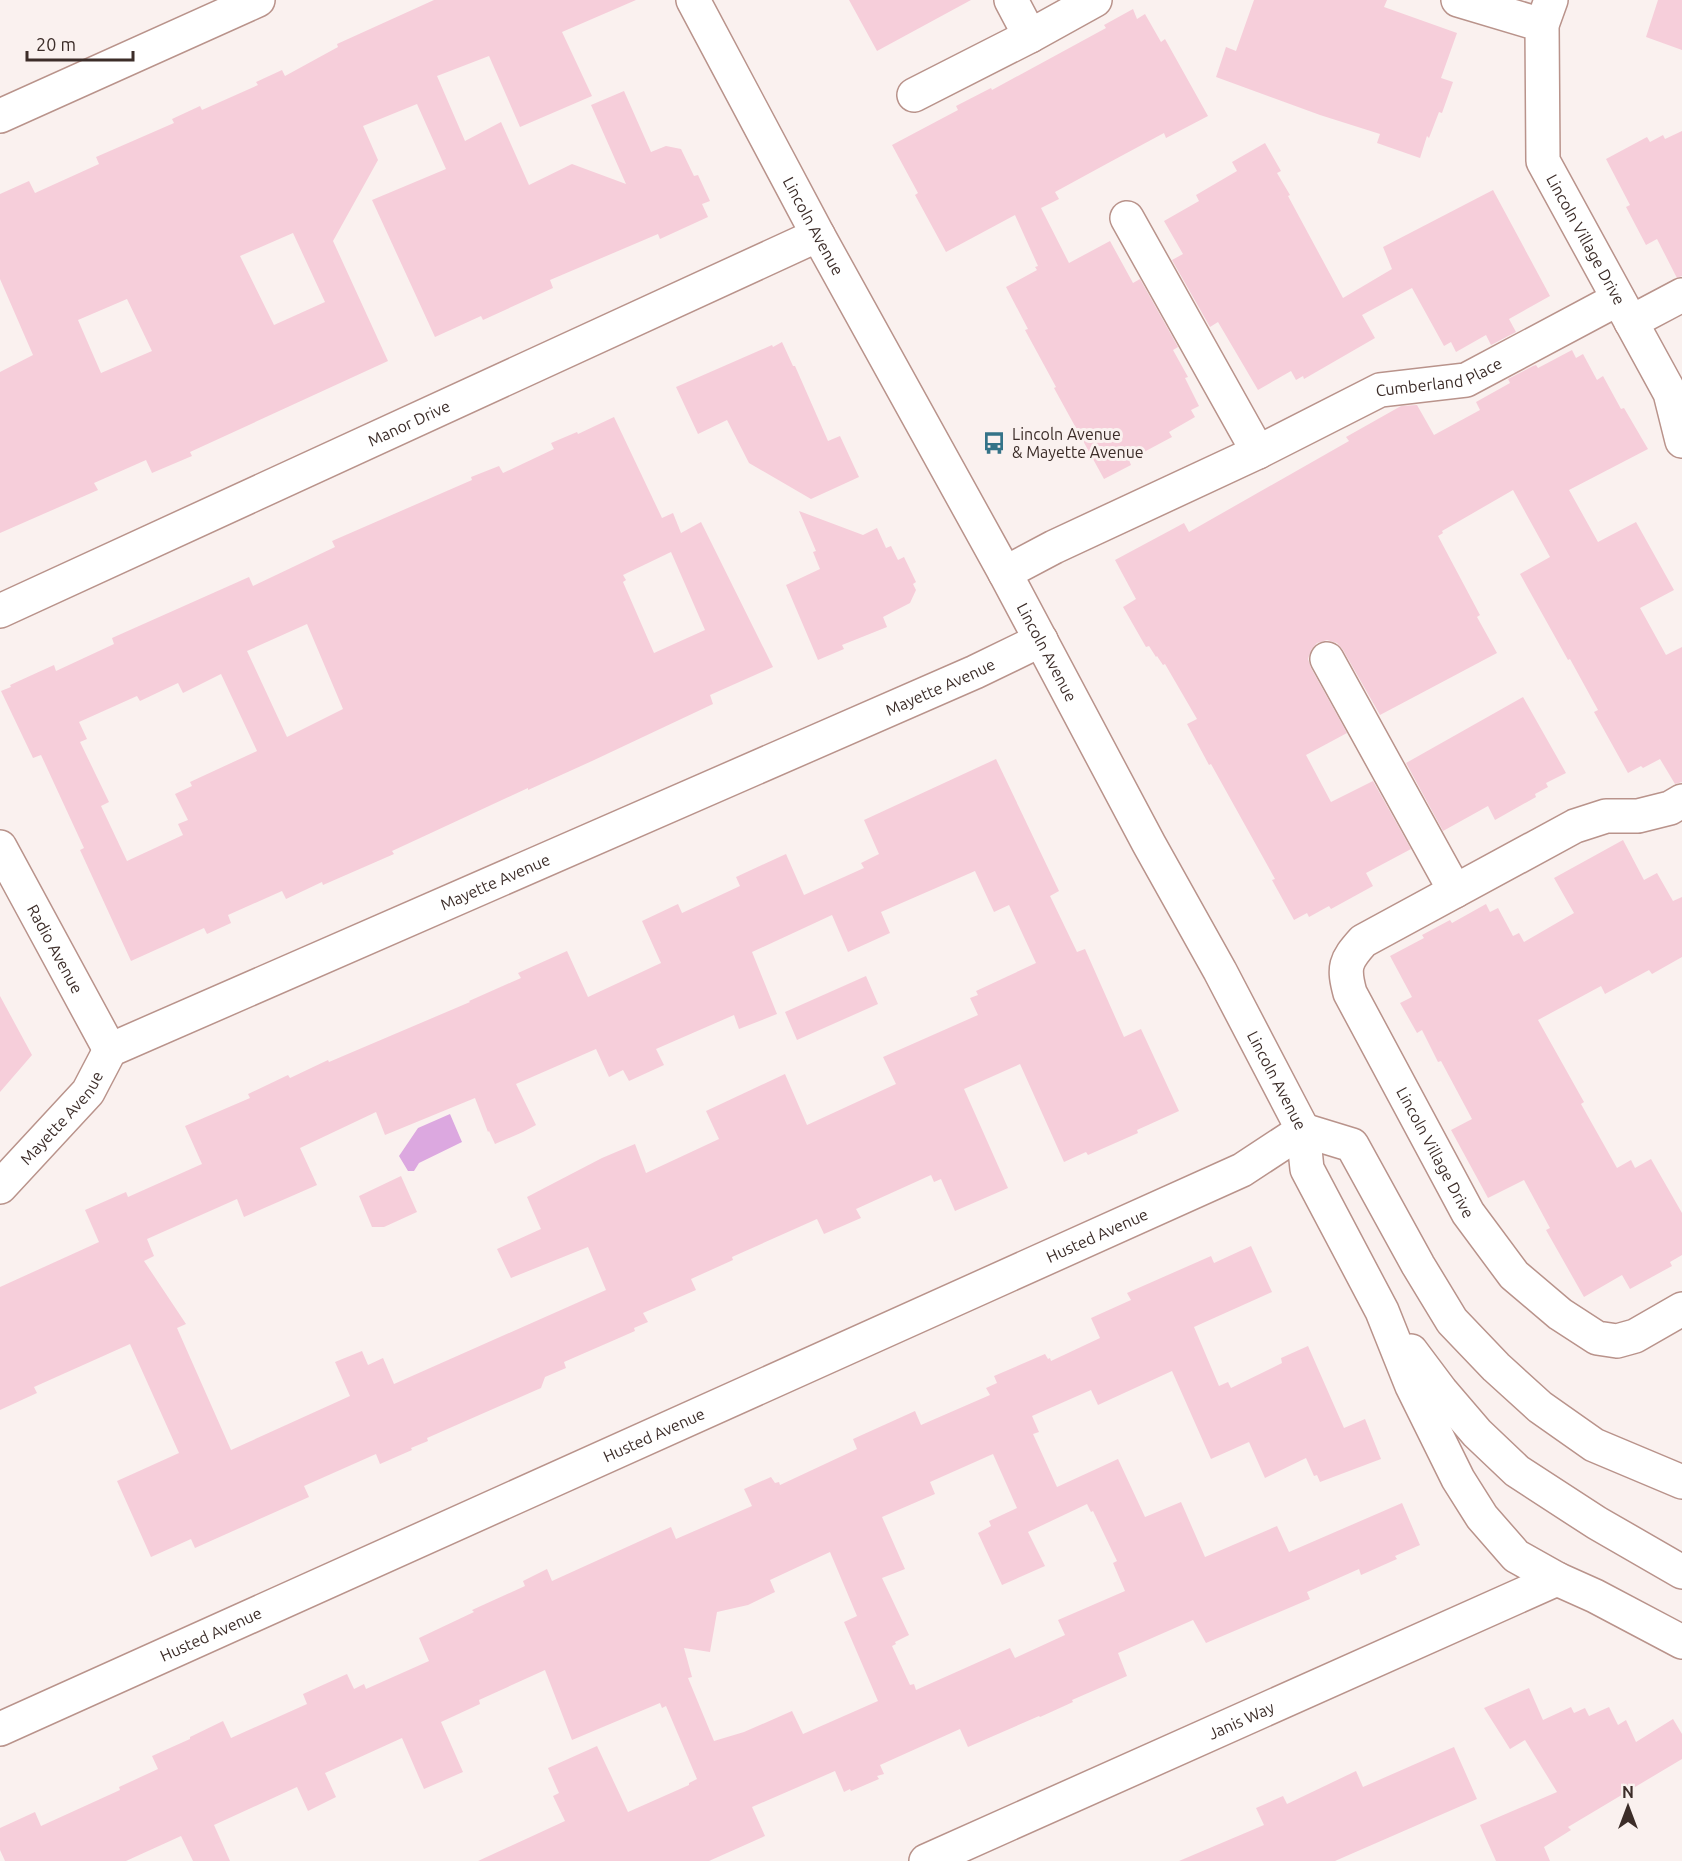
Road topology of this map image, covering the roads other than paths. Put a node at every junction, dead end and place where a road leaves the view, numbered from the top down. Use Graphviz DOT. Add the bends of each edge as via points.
graph roads {
  1 [pos="258,0"];
  2 [pos="693,0"];
  3 [pos="1011,0"];
  4 [pos="1095,0"];
  5 [pos="1458,0"];
  6 [pos="1547,13"];
  7 [pos="1030,36"];
  8 [pos="914,95"];
  9 [pos="0,116"];
  10 [pos="1127,218"];
  11 [pos="818,235"];
  12 [pos="1682,295"];
  13 [pos="1625,310"];
  14 [pos="1682,441"];
  15 [pos="1257,452"];
  16 [pos="1005,573"];
  17 [pos="0,611"];
  18 [pos="1041,640"];
  19 [pos="1327,659"];
  20 [pos="1682,801"];
  21 [pos="0,847"];
  22 [pos="1455,891"];
  23 [pos="110,1050"];
  24 [pos="1303,1130"];
  25 [pos="0,1187"];
  26 [pos="1682,1309"];
  27 [pos="1382,1311"];
  28 [pos="1682,1482"];
  29 [pos="1682,1572"];
  30 [pos="1557,1579"];
  31 [pos="1682,1642"];
  32 [pos="0,1729"];
  33 [pos="926,1861"];
  1 -- 9 [label="street"];
  2 -- 11 [label="street, Lincoln Avenue"];
  3 -- 7 [label="street"];
  4 -- 7 [label="street"];
  5 -- 6 [label="street, Lincoln Village Drive"];
  6 -- 13 [label="street, Lincoln Village Drive" via="1543,161"];
  7 -- 8 [label="street"];
  10 -- 15 [label="street"];
  11 -- 16 [label="street, Lincoln Avenue"];
  11 -- 17 [label="street, Manor Drive"];
  12 -- 13 [label="street, Cumberland Place"];
  13 -- 14 [label="street, Lincoln Village Drive" via="1670,393"];
  13 -- 15 [label="street, Cumberland Place" via="1466,380 1380,390"];
  15 -- 16 [label="street, Cumberland Place"];
  16 -- 18 [label="street, Lincoln Avenue"];
  18 -- 23 [label="street, Mayette Avenue"];
  18 -- 24 [label="street, Lincoln Avenue"];
  19 -- 22 [label="street"];
  20 -- 22 [label="street, Lincoln Village Drive" via="1638,816 1606,816 1575,826"];
  21 -- 23 [label="street, Radio Avenue"];
  22 -- 26 [label="street, Lincoln Village Drive" via="1363,941 1350,955 1345,974 1350,993 1468,1213 1514,1275 1560,1314 1597,1338 1617,1341 1635,1336"];
  23 -- 25 [label="street, Mayette Avenue" via="88,1092"];
  24 -- 27 [label="street, Lincoln Avenue" via="1307,1169"];
  24 -- 28 [label="street" via="1352,1145 1452,1321 1496,1367 1540,1407 1594,1445"];
  24 -- 32 [label="street, Husted Avenue" via="1242,1170"];
  27 -- 29 [label="street" via="1455,1408 1517,1471"];
  27 -- 30 [label="street" via="1412,1386 1458,1479 1482,1517 1516,1556"];
  30 -- 31 [label="street"];
  30 -- 33 [label="street, Janis Way"];
}
